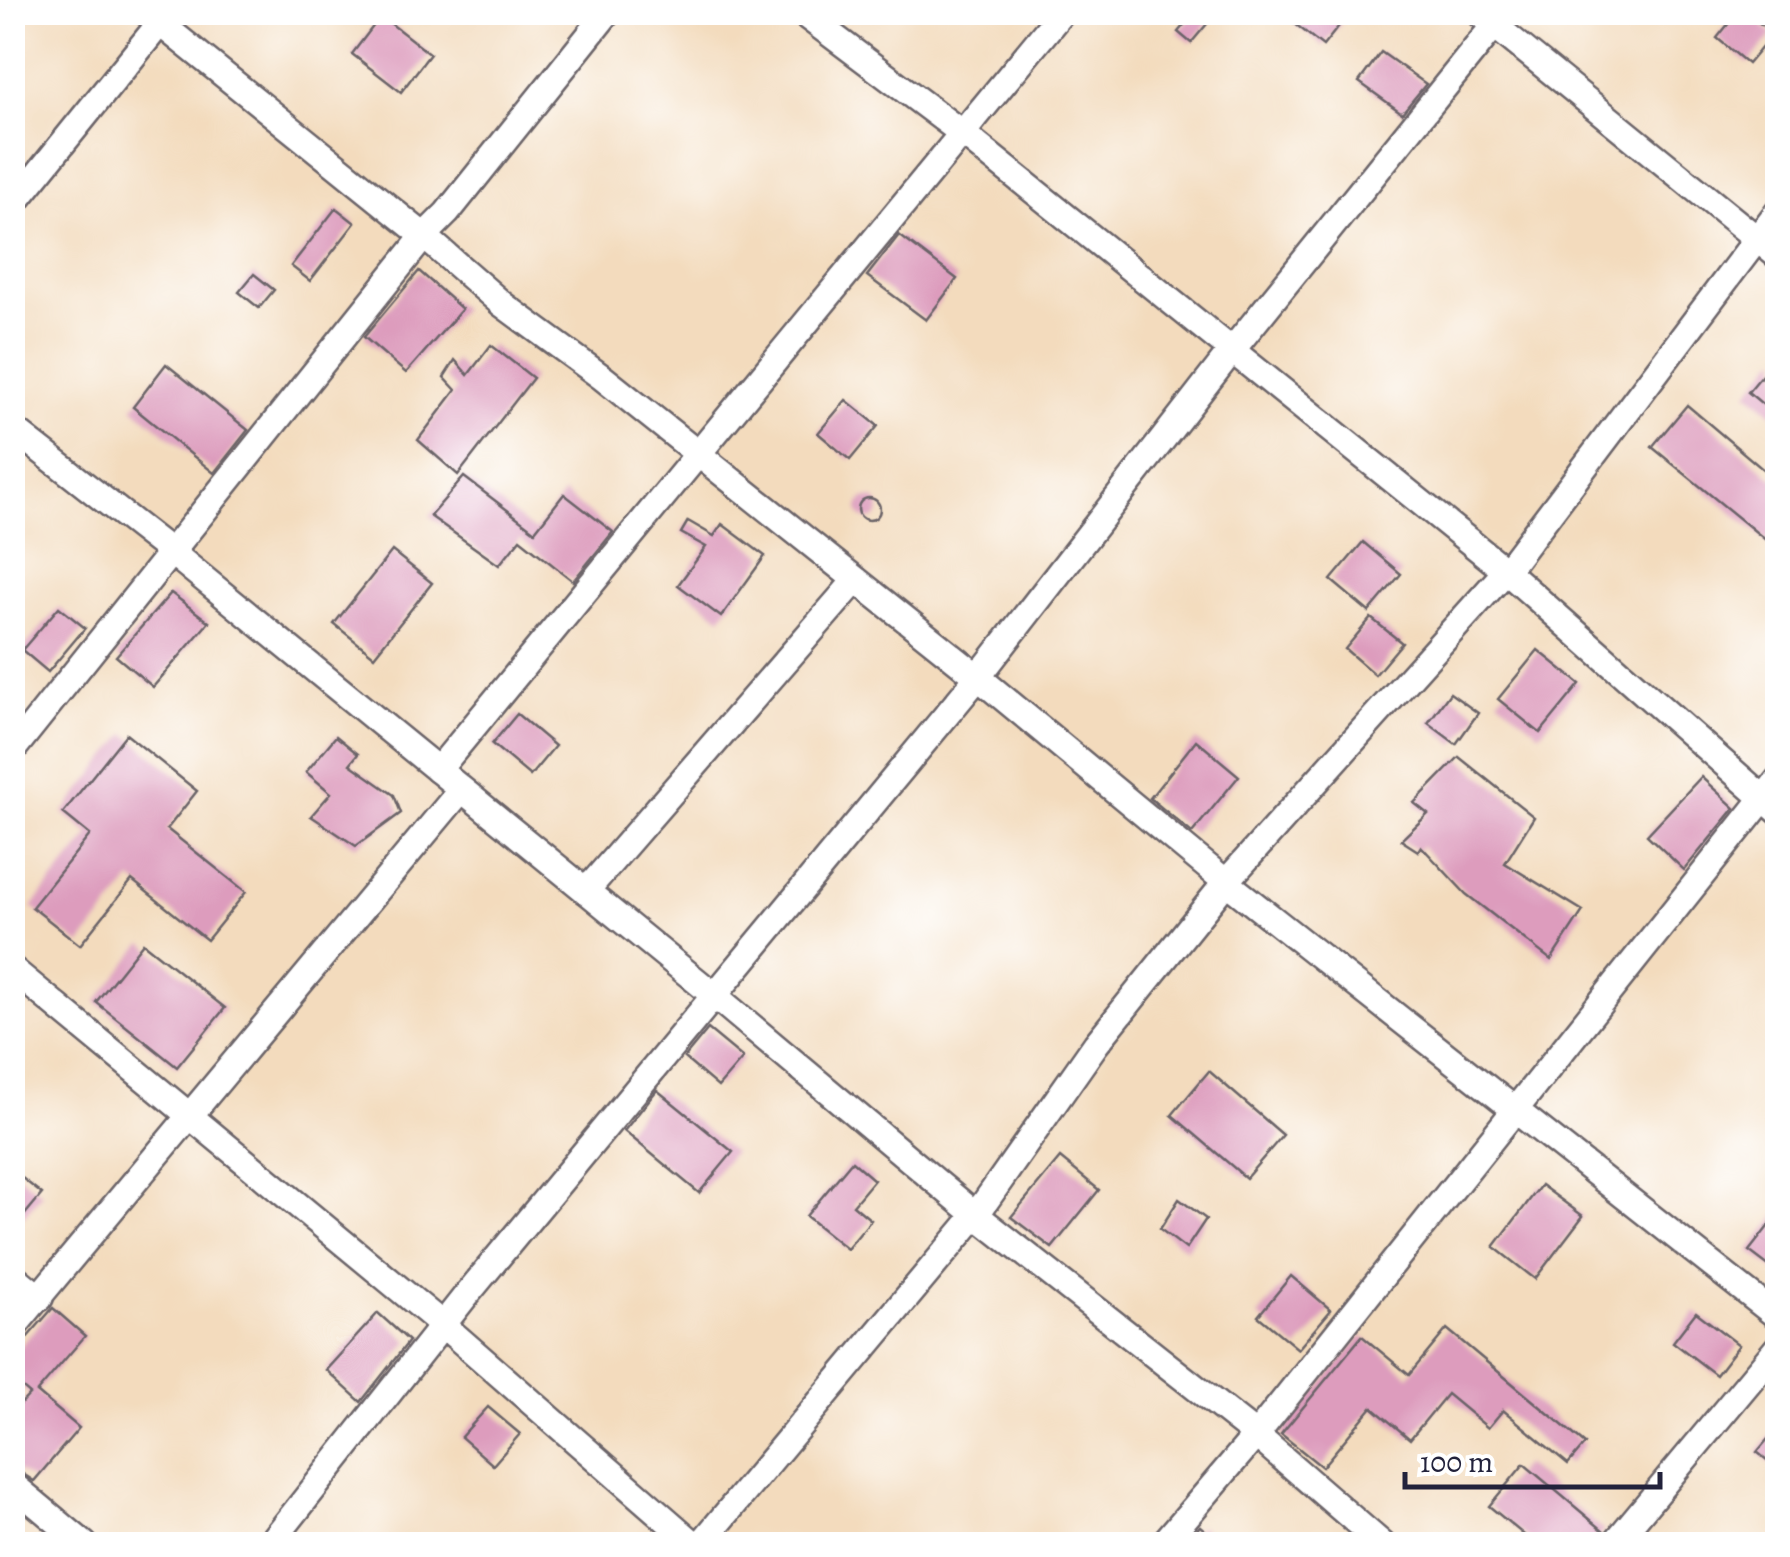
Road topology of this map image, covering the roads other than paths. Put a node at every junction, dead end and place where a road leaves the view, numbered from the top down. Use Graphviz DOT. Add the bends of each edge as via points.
graph roads {
  1 [pos="608,12"];
  2 [pos="801,12"];
  3 [pos="1062,12"];
  4 [pos="158,16"];
  5 [pos="1493,17"];
  6 [pos="962,133"];
  7 [pos="12,206"];
  8 [pos="1778,210"];
  9 [pos="424,236"];
  10 [pos="1756,238"];
  11 [pos="1778,256"];
  12 [pos="1233,349"];
  13 [pos="12,428"];
  14 [pos="700,455"];
  15 [pos="171,552"];
  16 [pos="1506,571"];
  17 [pos="856,580"];
  18 [pos="978,677"];
  19 [pos="12,751"];
  20 [pos="438,770"];
  21 [pos="461,790"];
  22 [pos="1772,797"];
  23 [pos="1226,882"];
  24 [pos="586,891"];
  25 [pos="12,969"];
  26 [pos="716,996"];
  27 [pos="1518,1109"];
  28 [pos="188,1114"];
  29 [pos="976,1216"];
  30 [pos="12,1275"];
  31 [pos="40,1298"];
  32 [pos="1778,1317"];
  33 [pos="443,1325"];
  34 [pos="12,1329"];
  35 [pos="1778,1347"];
  36 [pos="1256,1434"];
  37 [pos="12,1484"];
  38 [pos="84,1544"];
  39 [pos="270,1544"];
  40 [pos="697,1544"];
  41 [pos="1164,1544"];
  42 [pos="1382,1544"];
  43 [pos="1614,1544"];
  1 -- 9 [label="street"];
  2 -- 6 [label="street"];
  3 -- 6 [label="street"];
  4 -- 7 [label="street"];
  4 -- 9 [label="street"];
  5 -- 10 [label="street"];
  5 -- 12 [label="street"];
  6 -- 12 [label="street"];
  6 -- 14 [label="street"];
  8 -- 10 [label="street"];
  9 -- 14 [label="street"];
  9 -- 15 [label="street"];
  10 -- 11 [label="street"];
  10 -- 16 [label="street"];
  12 -- 16 [label="street"];
  12 -- 18 [label="street"];
  13 -- 15 [label="street"];
  14 -- 17 [label="street"];
  14 -- 20 [label="street"];
  15 -- 19 [label="street"];
  15 -- 20 [label="street"];
  16 -- 22 [label="street"];
  16 -- 23 [label="street"];
  17 -- 18 [label="street"];
  17 -- 24 [label="street"];
  18 -- 23 [label="street"];
  18 -- 26 [label="street"];
  20 -- 21 [label="street"];
  21 -- 24 [label="street"];
  21 -- 28 [label="street"];
  22 -- 27 [label="street"];
  23 -- 27 [label="street"];
  23 -- 29 [label="street" via="1096,1044"];
  24 -- 26 [label="street"];
  25 -- 28 [label="street"];
  26 -- 29 [label="street"];
  26 -- 33 [label="street"];
  27 -- 32 [label="street"];
  27 -- 36 [label="street"];
  28 -- 31 [label="street"];
  28 -- 33 [label="street"];
  29 -- 36 [label="street"];
  29 -- 40 [label="street"];
  30 -- 31 [label="street"];
  31 -- 34 [label="street"];
  33 -- 39 [label="street"];
  33 -- 40 [label="street"];
  35 -- 43 [label="street"];
  36 -- 41 [label="street"];
  36 -- 42 [label="street"];
  37 -- 38 [label="street"];
}
